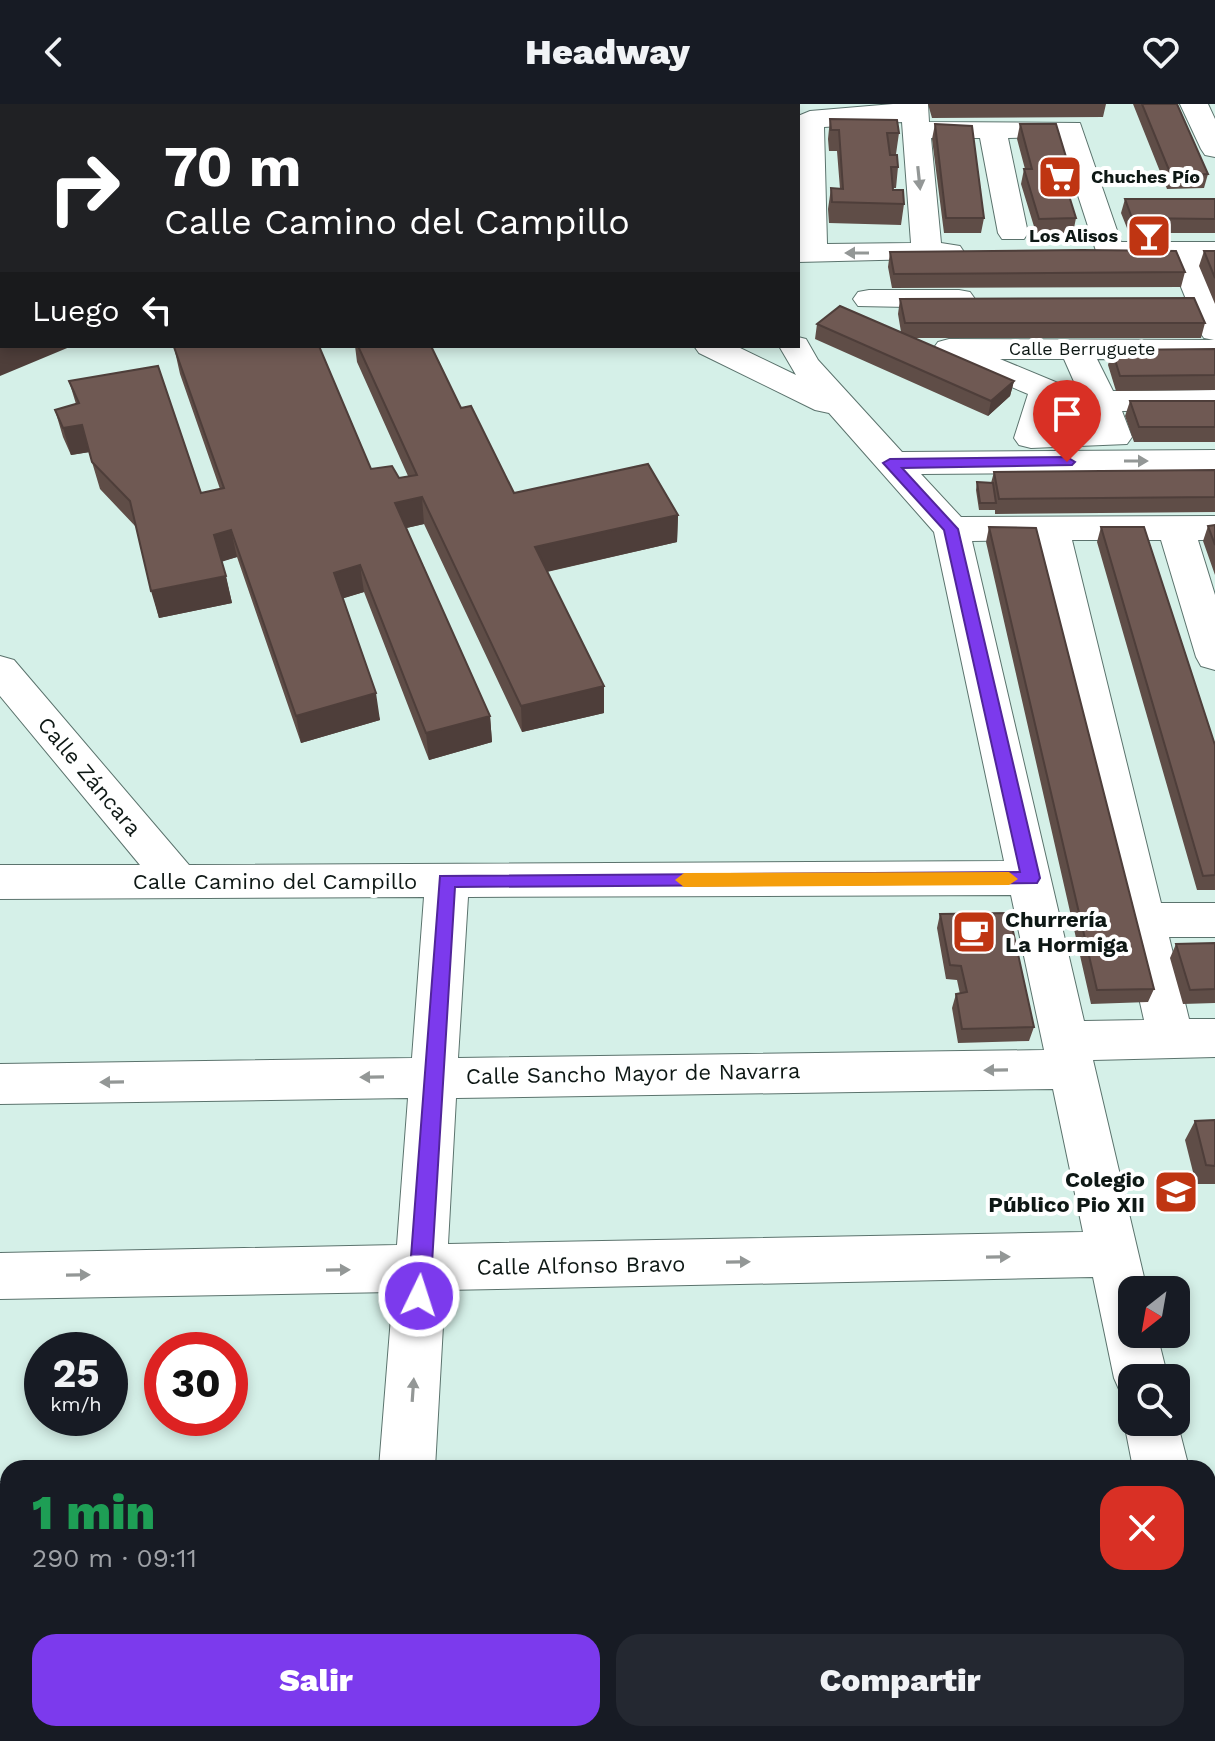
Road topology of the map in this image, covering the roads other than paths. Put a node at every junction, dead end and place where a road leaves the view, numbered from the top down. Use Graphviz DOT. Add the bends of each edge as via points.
graph roads {
  1 [pos="1194,104"];
  2 [pos="909,113"];
  3 [pos="992,130"];
  4 [pos="1215,149"];
  5 [pos="804,186"];
  6 [pos="1182,251"];
  7 [pos="1215,251"];
  8 [pos="927,252"];
  9 [pos="805,253"];
  10 [pos="869,299"];
  11 [pos="996,299"];
  12 [pos="1170,300"];
  13 [pos="1202,300"];
  14 [pos="1215,331"];
  15 [pos="714,348"];
  16 [pos="796,348"];
  17 [pos="1075,349"];
  18 [pos="1215,350"];
  19 [pos="1215,400"];
  20 [pos="1102,401"];
  21 [pos="853,417"];
  22 [pos="1215,461"];
  23 [pos="890,463"];
  24 [pos="1051,528"];
  25 [pos="1176,528"];
  26 [pos="1215,528"];
  27 [pos="951,529"];
  28 [pos="1215,657"];
  29 [pos="0,670"];
  30 [pos="1031,878"];
  31 [pos="447,881"];
  32 [pos="0,882"];
  33 [pos="179,882"];
  34 [pos="1143,920"];
  35 [pos="1215,920"];
  36 [pos="1193,1038"];
  37 [pos="1071,1055"];
  38 [pos="434,1075"];
  39 [pos="0,1084"];
  40 [pos="1114,1254"];
  41 [pos="421,1268"];
  42 [pos="0,1276"];
  43 [pos="1138,1364"];
  44 [pos="1154,1436"];
  45 [pos="408,1460"];
  46 [pos="1159,1460"];
  1 -- 4 [label="street"];
  2 -- 3 [label="street"];
  2 -- 5 [label="street" via="810,119"];
  2 -- 8 [label="street, one-way"];
  3 -- 6 [label="street" via="1070,129 1094,252"];
  3 -- 8 [label="street" via="1023,242 980,252"];
  5 -- 9 [label="street"];
  6 -- 7 [label="street"];
  6 -- 13 [label="street"];
  8 -- 9 [label="street, one-way"];
  10 -- 11 [label="street"];
  12 -- 13 [label="street"];
  13 -- 14 [label="street"];
  15 -- 21 [label="street"];
  16 -- 21 [label="street" via="804,364"];
  17 -- 18 [label="street, Calle Berruguete"];
  17 -- 20 [label="street"];
  17 -- 20 [label="street, Calle Berruguete" via="949,349 1046,390 1031,438 1115,437"];
  19 -- 20 [label="street"];
  21 -- 23 [label="street"];
  23 -- 22 [label="street, one-way"];
  23 -- 27 [label="street"];
  24 -- 25 [label="street"];
  24 -- 27 [label="street"];
  24 -- 34 [label="street"];
  25 -- 26 [label="street"];
  25 -- 28 [label="street"];
  27 -- 30 [label="street"];
  29 -- 33 [label="street, Calle Záncara"];
  30 -- 31 [label="street, Calle Camino del Campillo"];
  30 -- 37 [label="street"];
  31 -- 33 [label="street, Calle Camino del Campillo"];
  31 -- 38 [label="street"];
  32 -- 33 [label="street, Calle Camino del Campillo"];
  34 -- 35 [label="street"];
  34 -- 36 [label="street"];
  36 -- 37 [label="street, Calle Sancho Mayor de Navarra"];
  37 -- 38 [label="street, Calle Sancho Mayor de Navarra, one-way"];
  37 -- 40 [label="street"];
  38 -- 39 [label="street, Calle Sancho Mayor de Navarra, one-way"];
  38 -- 41 [label="street"];
  41 -- 40 [label="street, Calle Alfonso Bravo, one-way"];
  40 -- 43 [label="street"];
  42 -- 41 [label="street, Calle Alfonso Bravo, one-way"];
  45 -- 41 [label="street, one-way"];
  44 -- 46 [label="street"];
}
